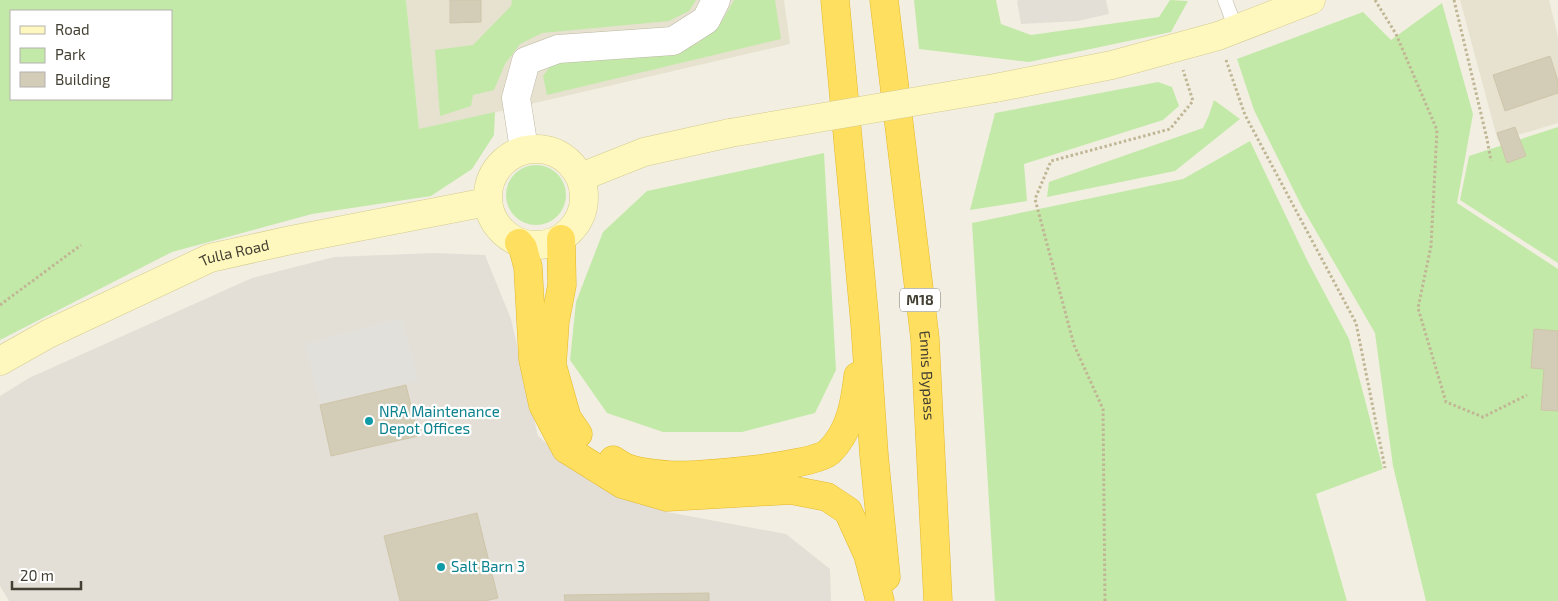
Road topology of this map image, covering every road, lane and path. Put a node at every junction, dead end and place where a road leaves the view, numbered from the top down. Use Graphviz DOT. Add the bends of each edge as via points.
graph roads {
  1 [pos="716,0"];
  2 [pos="835,0"];
  3 [pos="884,0"];
  4 [pos="1311,0"];
  5 [pos="1375,0"];
  6 [pos="1454,0"];
  7 [pos="1229,14"];
  8 [pos="1176,47"];
  9 [pos="524,149"];
  10 [pos="1490,161"];
  11 [pos="581,177"];
  12 [pos="487,202"];
  13 [pos="560,239"];
  14 [pos="519,243"];
  15 [pos="81,245"];
  16 [pos="0,305"];
  17 [pos="864,324"];
  18 [pos="0,362"];
  19 [pos="1526,395"];
  20 [pos="1385,468"];
  21 [pos="880,601"];
  22 [pos="888,601"];
  23 [pos="938,601"];
  24 [pos="1105,601"];
  1 -- 9 [label="street" via="706,20 673,41 558,49 526,61 516,98"];
  2 -- 17 [label="highway"];
  3 -- 23 [label="highway, Ennis Bypass / M18" via="925,339"];
  4 -- 7 [label="main road"];
  5 -- 19 [label="path" via="1396,34 1437,130 1431,246 1418,308 1446,402 1483,417"];
  6 -- 10 [label="path"];
  7 -- 8 [label="main road"];
  7 -- 20 [label="path" via="1245,115 1356,322"];
  8 -- 11 [label="main road, bridge" via="1112,65 995,88 730,133 644,152"];
  8 -- 24 [label="path" via="1193,101 1170,129 1051,161 1035,199 1074,345 1103,409"];
  9 -- 11 [label="main road" via="554,152 567,159"];
  9 -- 12 [label="main road" via="501,163 490,180"];
  11 -- 13 [label="main road" via="585,195 581,216 571,231"];
  12 -- 14 [label="main road" via="494,222 504,234"];
  12 -- 18 [label="main road, Tulla Road" via="210,258 48,334"];
  13 -- 14 [label="main road" via="536,246"];
  13 -- 17 [label="highway" via="562,285 552,365 567,418 587,446 628,468 669,475 765,469 827,453 843,435 855,402"];
  14 -- 21 [label="highway" via="528,267 533,359 543,406 566,449 622,484 667,497 791,490 827,497 848,511 868,555"];
  15 -- 16 [label="path"];
  17 -- 22 [label="highway"];
}
